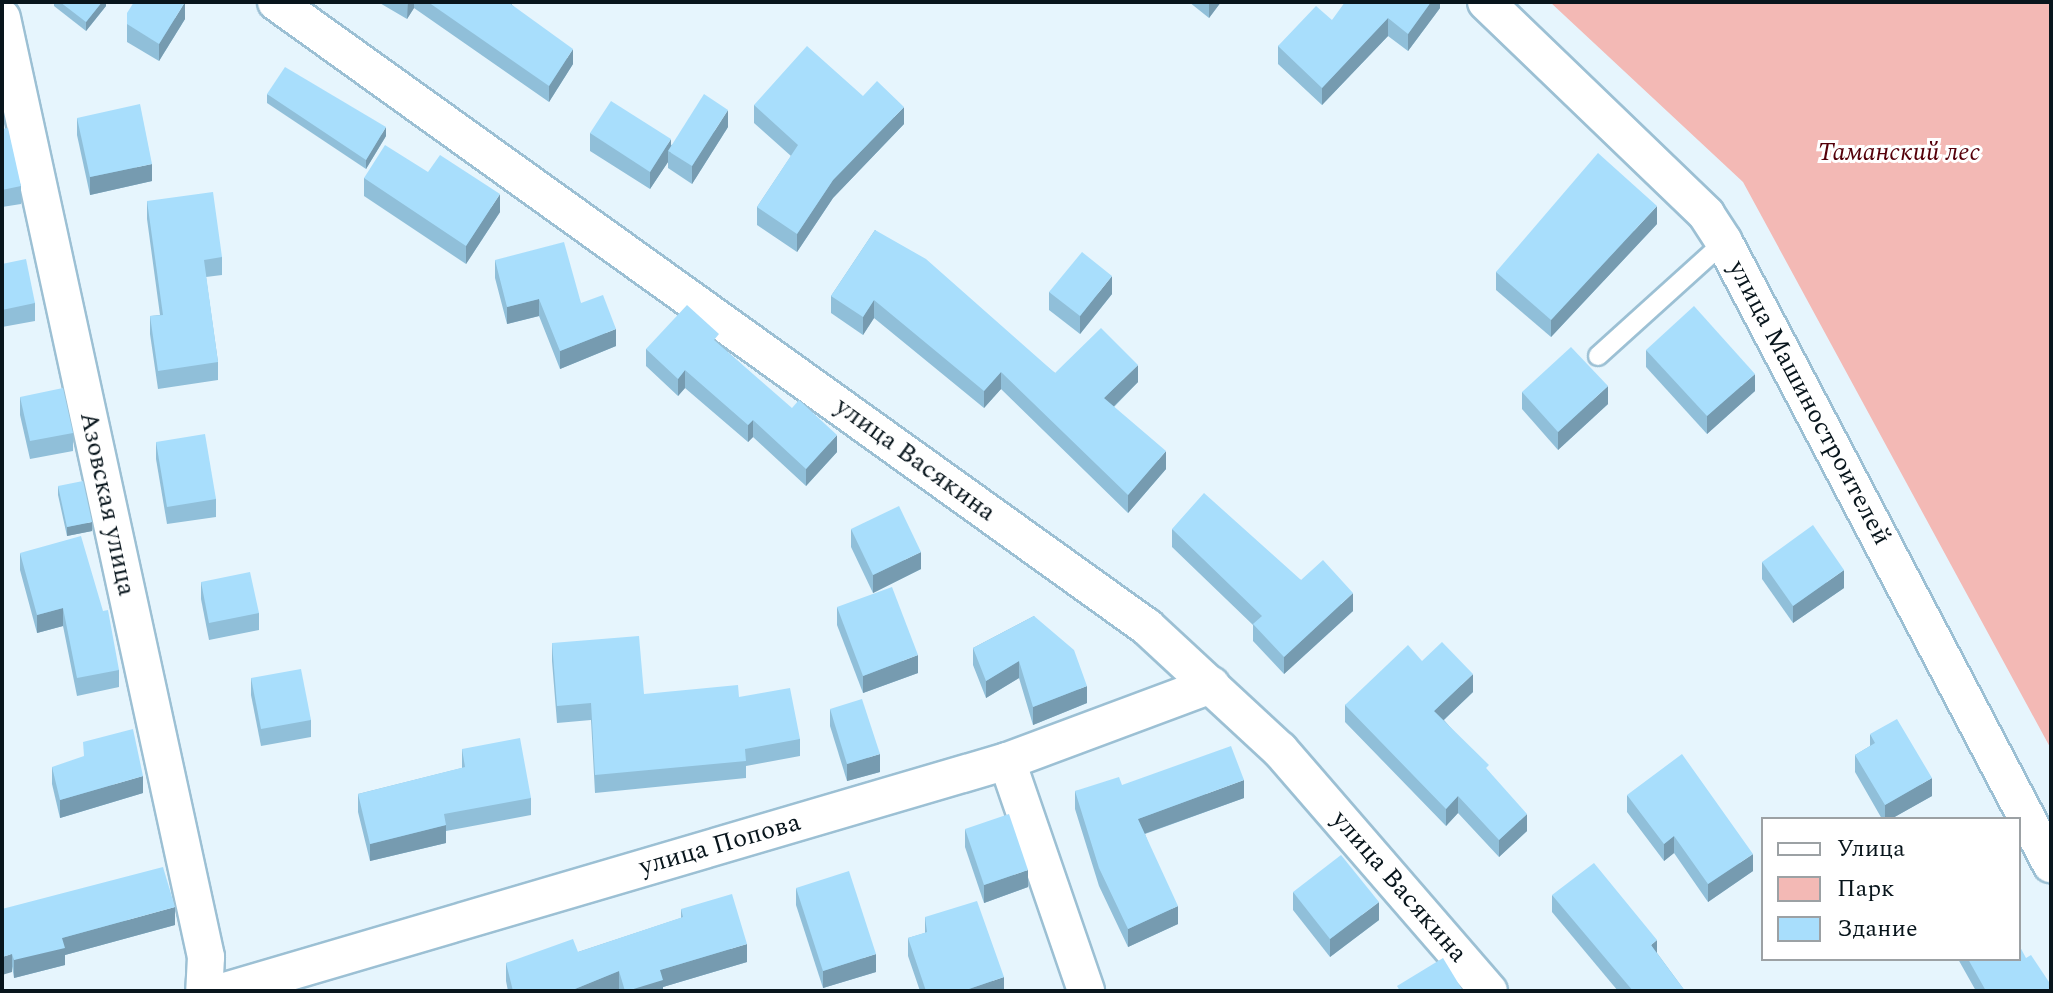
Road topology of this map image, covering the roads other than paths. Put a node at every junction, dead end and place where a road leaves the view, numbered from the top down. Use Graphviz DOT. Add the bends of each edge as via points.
graph roads {
  1 [pos="276,2"];
  2 [pos="1486,2"];
  3 [pos="2,18"];
  4 [pos="1724,242"];
  5 [pos="1598,356"];
  6 [pos="1211,685"];
  7 [pos="1007,761"];
  8 [pos="2051,864"];
  9 [pos="204,991"];
  10 [pos="225,991"];
  11 [pos="1086,991"];
  12 [pos="1489,991"];
  1 -- 6 [label="street, улица Васякина" via="1147,627"];
  2 -- 4 [label="street, улица Машиностроителей" via="1706,214"];
  3 -- 9 [label="street, Азовская улица" via="206,957"];
  4 -- 5 [label="lane"];
  4 -- 8 [label="street, улица Машиностроителей"];
  6 -- 7 [label="street, улица Попова"];
  6 -- 12 [label="street, улица Васякина" via="1280,750"];
  7 -- 10 [label="street, улица Попова"];
  7 -- 11 [label="street"];
}
